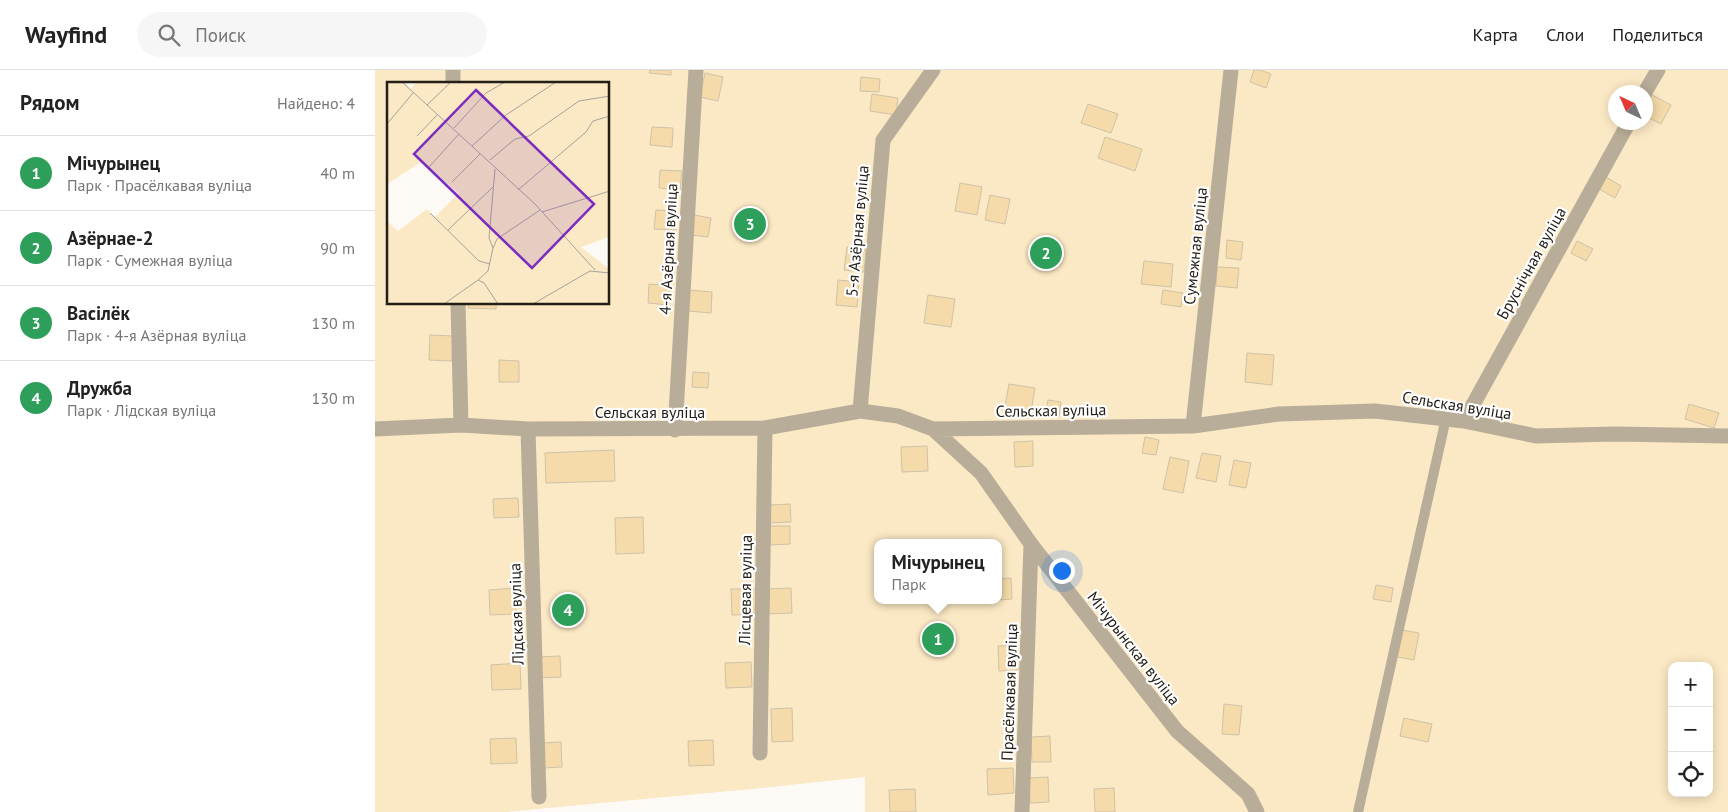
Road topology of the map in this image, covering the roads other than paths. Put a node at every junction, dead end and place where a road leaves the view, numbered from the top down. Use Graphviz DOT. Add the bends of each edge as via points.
graph roads {
  1 [pos="696,70"];
  2 [pos="933,70"];
  3 [pos="1231,70"];
  4 [pos="1658,70"];
  5 [pos="1649,85"];
  6 [pos="1625,130"];
  7 [pos="458,305"];
  8 [pos="860,411"];
  9 [pos="1446,418"];
  10 [pos="1464,421"];
  11 [pos="461,425"];
  12 [pos="1193,426"];
  13 [pos="765,428"];
  14 [pos="375,429"];
  15 [pos="528,429"];
  16 [pos="933,429"];
  17 [pos="675,430"];
  18 [pos="1728,436"];
  19 [pos="1031,544"];
  20 [pos="760,752"];
  21 [pos="539,797"];
  22 [pos="1022,812"];
  23 [pos="1257,812"];
  24 [pos="1358,812"];
  1 -- 17 [label="street, 4-я Азёрная вуліца"];
  2 -- 8 [label="street, 5-я Азёрная вуліца" via="883,140"];
  3 -- 12 [label="street, Сумежная вуліца"];
  4 -- 5 [label="street"];
  6 -- 10 [label="street, Бруснічная вуліца"];
  7 -- 11 [label="street"];
  8 -- 13 [label="street, Сельская вуліца"];
  8 -- 16 [label="street, Сельская вуліца" via="898,416"];
  9 -- 10 [label="street, Сельская вуліца"];
  9 -- 12 [label="street, Сельская вуліца" via="1356,411 1279,414"];
  9 -- 24 [label="lane"];
  10 -- 18 [label="street, Сельская вуліца" via="1536,436"];
  11 -- 14 [label="street, Сельская вуліца"];
  11 -- 15 [label="street, Сельская вуліца"];
  12 -- 16 [label="street, Сельская вуліца"];
  13 -- 17 [label="street, Сельская вуліца"];
  13 -- 20 [label="street, Лісцевая вуліца"];
  15 -- 17 [label="street, Сельская вуліца"];
  15 -- 21 [label="street, Лідская вуліца"];
  16 -- 19 [label="street, Мічурынская вуліца" via="981,473"];
  19 -- 22 [label="street, Прасёлкавая вуліца"];
  19 -- 23 [label="street, Мічурынская вуліца" via="1177,731 1248,794"];
}
